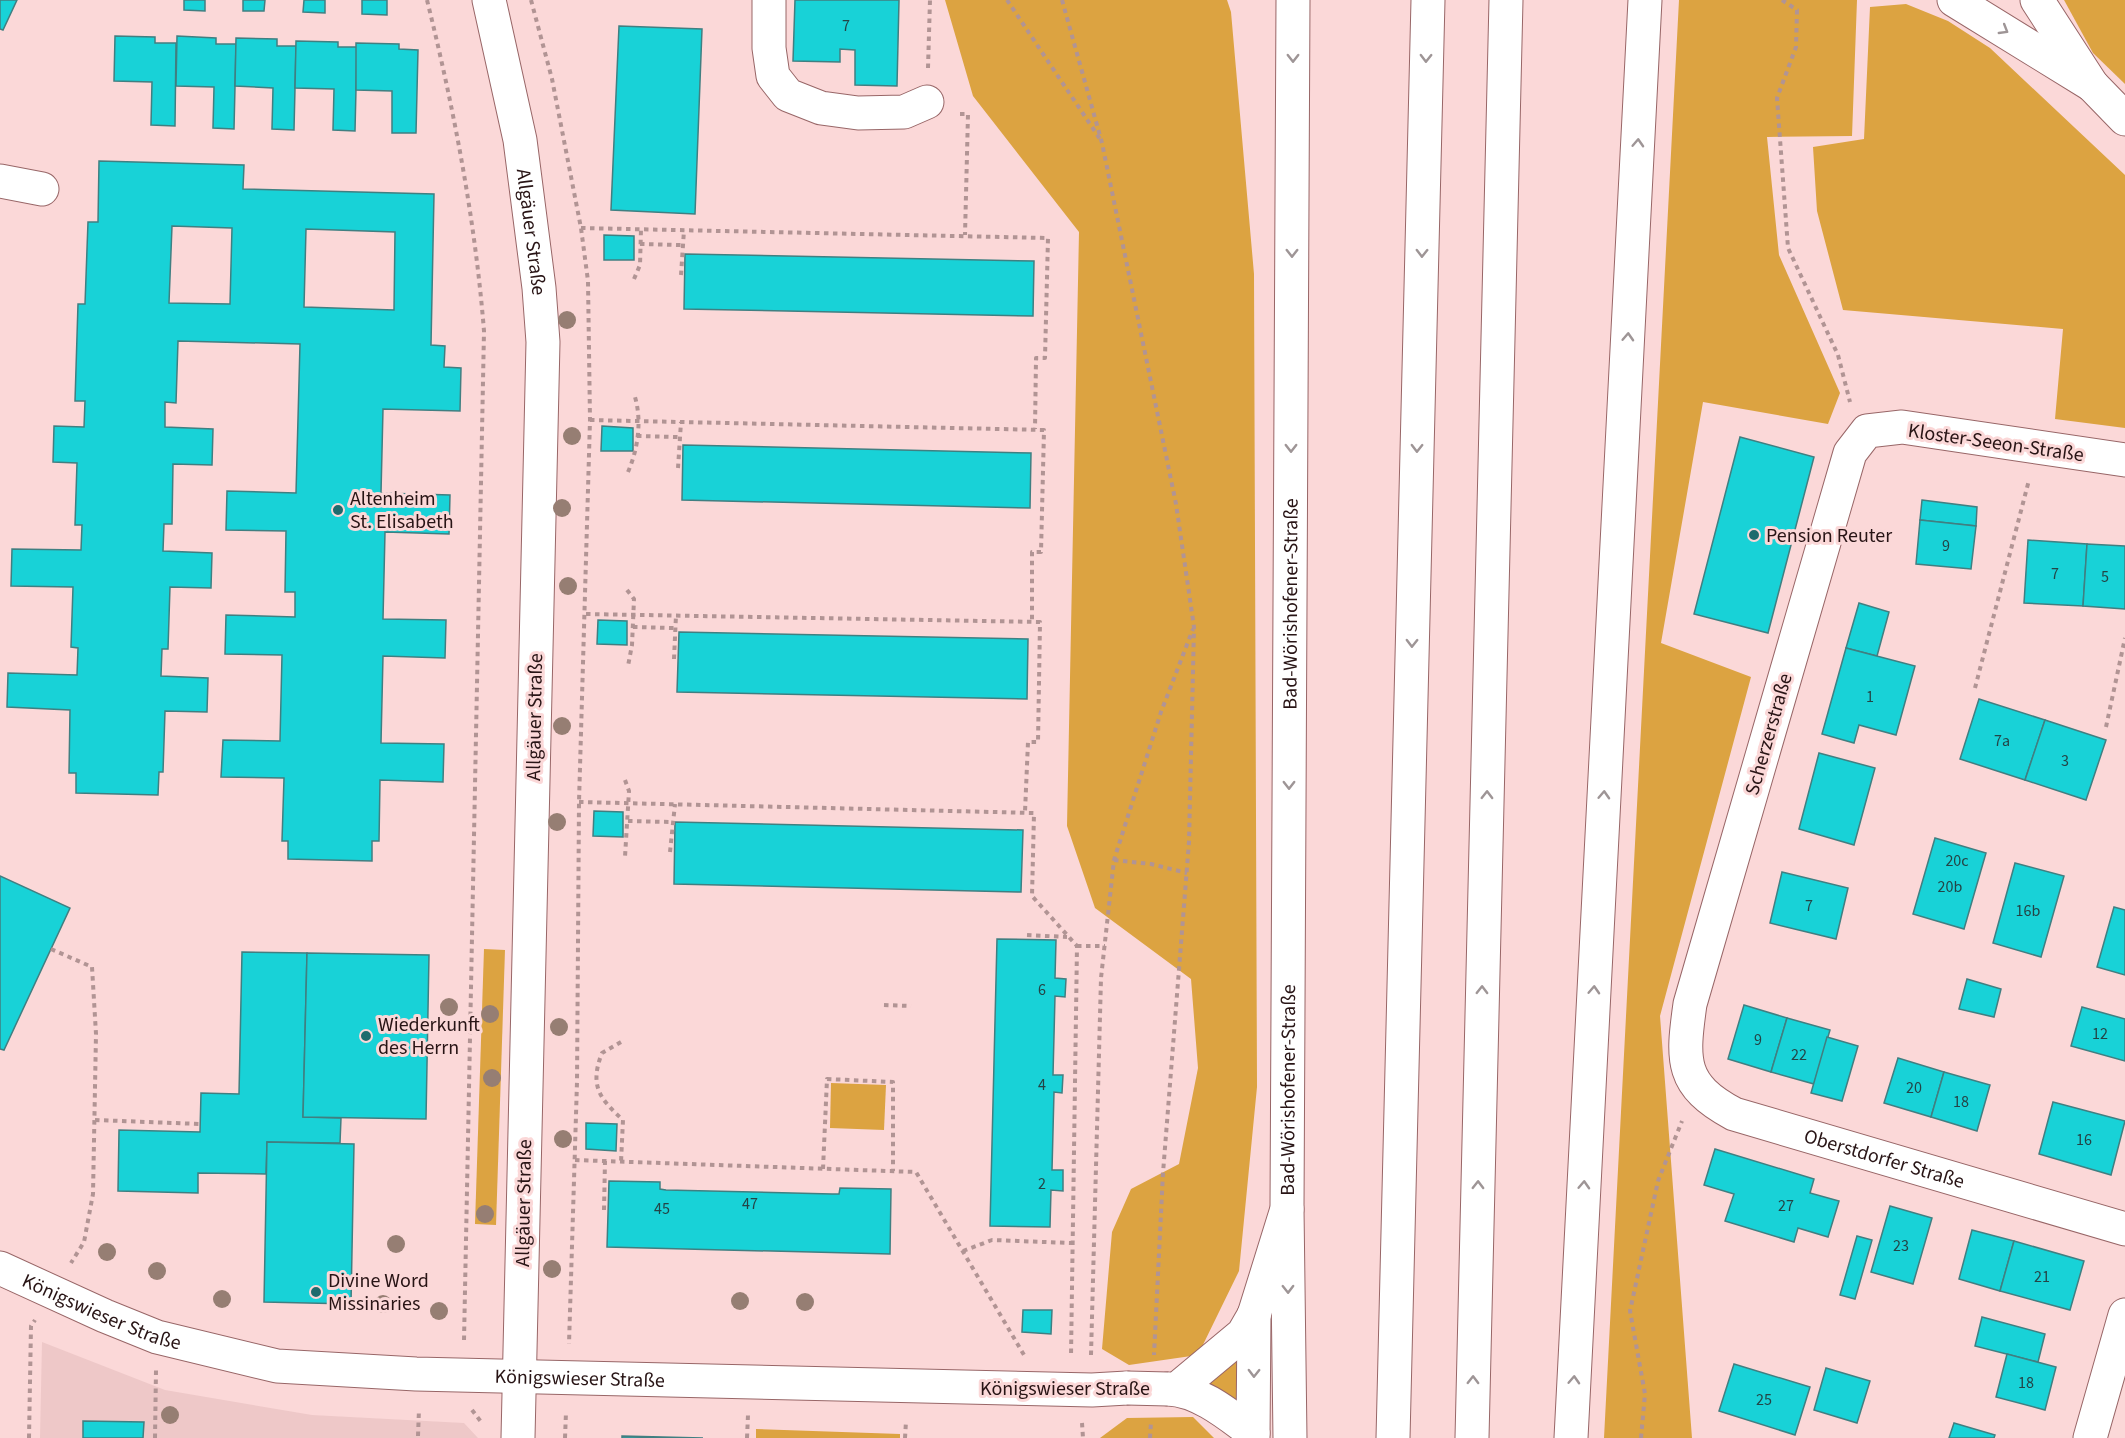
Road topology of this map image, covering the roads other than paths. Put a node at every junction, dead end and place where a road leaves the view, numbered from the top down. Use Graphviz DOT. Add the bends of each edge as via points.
graph roads {
  1 [pos="489,0"];
  2 [pos="769,0"];
  3 [pos="1293,0"];
  4 [pos="1428,0"];
  5 [pos="1506,0"];
  6 [pos="1645,0"];
  7 [pos="1954,0"];
  8 [pos="2037,0"];
  9 [pos="2092,85"];
  10 [pos="927,102"];
  11 [pos="2125,119"];
  12 [pos="0,181"];
  13 [pos="42,189"];
  14 [pos="1864,436"];
  15 [pos="2125,460"];
  16 [pos="1696,1087"];
  17 [pos="1287,1209"];
  18 [pos="2125,1229"];
  19 [pos="0,1268"];
  20 [pos="2125,1314"];
  21 [pos="1254,1315"];
  22 [pos="519,1377"];
  23 [pos="1173,1389"];
  24 [pos="1253,1436"];
  25 [pos="518,1438"];
  26 [pos="1290,1438"];
  27 [pos="1393,1438"];
  28 [pos="1472,1438"];
  29 [pos="1571,1438"];
  30 [pos="2090,1438"];
  1 -- 22 [label="main road, Allgäuer Straße" via="520,140 543,342"];
  2 -- 10 [label="main road" via="773,76 788,95 821,108 858,113 904,112"];
  3 -- 17 [label="main road, Bad-Wörishofener-Straße, one-way"];
  4 -- 27 [label="main road, one-way"];
  28 -- 5 [label="main road, one-way"];
  29 -- 6 [label="main road, one-way"];
  7 -- 9 [label="main road, one-way"];
  8 -- 9 [label="main road"];
  9 -- 11 [label="main road"];
  12 -- 13 [label="main road"];
  14 -- 15 [label="main road, Kloster-Seeon-Straße" via="1902,427"];
  14 -- 16 [label="main road, Scherzerstraße" via="1850,453 1690,1005 1684,1043"];
  16 -- 18 [label="main road, Oberstdorfer Straße" via="1734,1114"];
  17 -- 21 [label="main road"];
  17 -- 26 [label="main road, Bad-Wörishofener-Straße, one-way"];
  19 -- 22 [label="main road, Königswieser Straße" via="158,1337 277,1366"];
  20 -- 30 [label="main road"];
  21 -- 23 [label="main road, Königswieser Straße" via="1243,1334"];
  21 -- 24 [label="main road, one-way"];
  22 -- 23 [label="main road, Königswieser Straße, bridge"];
  22 -- 25 [label="main road, Allgäuer Straße"];
  23 -- 24 [label="main road, Königswieser Straße" via="1220,1408"];
}
